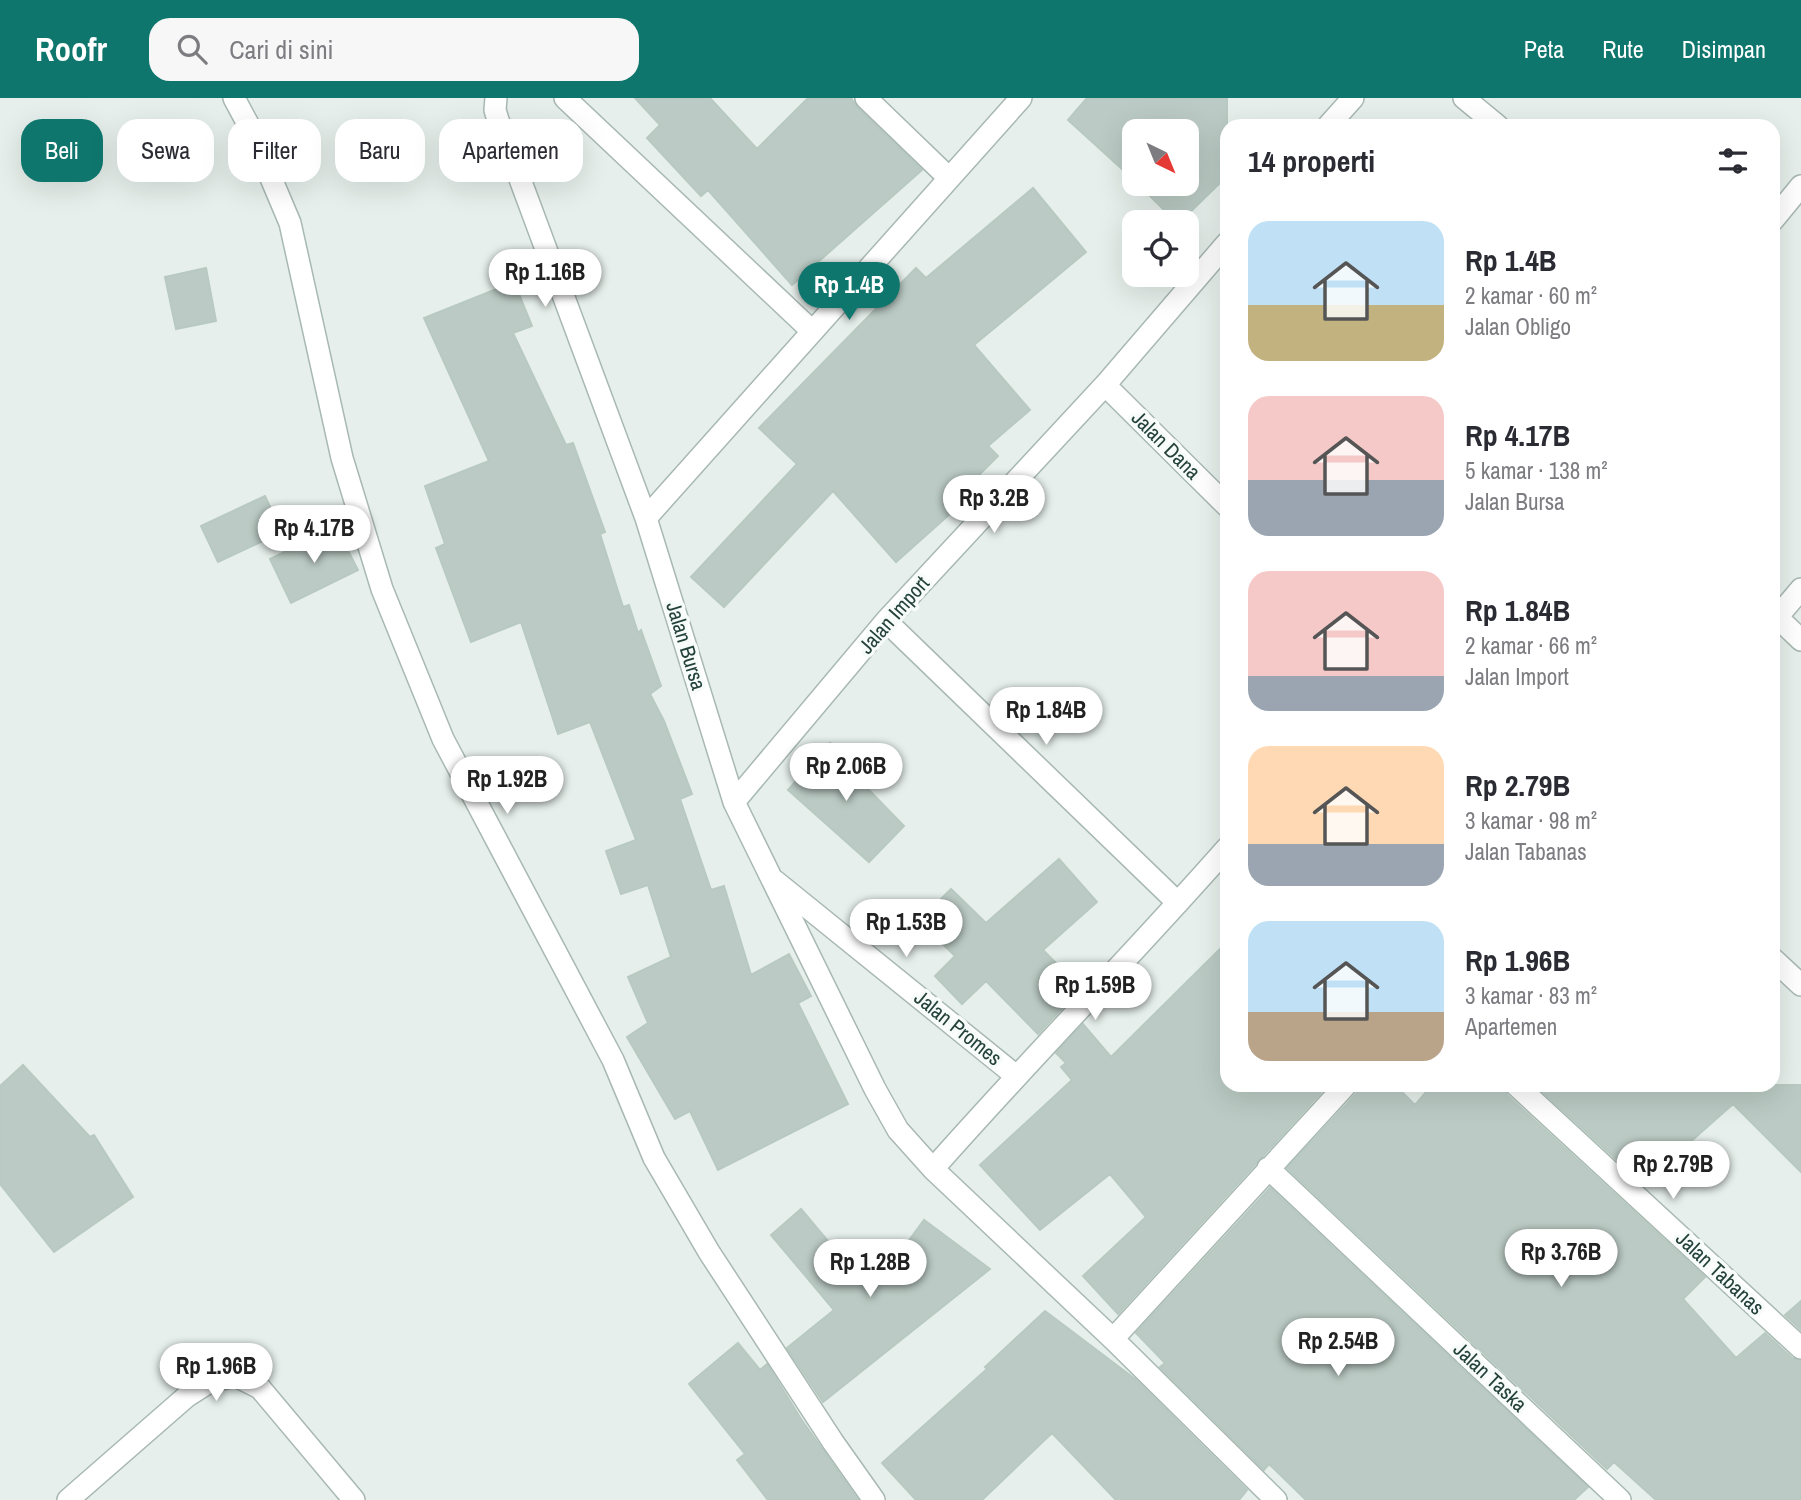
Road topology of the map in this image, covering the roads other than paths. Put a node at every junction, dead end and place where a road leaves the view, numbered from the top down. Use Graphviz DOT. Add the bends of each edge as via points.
graph roads {
  1 [pos="234,98"];
  2 [pos="496,98"];
  3 [pos="565,98"];
  4 [pos="866,98"];
  5 [pos="1353,98"];
  6 [pos="1464,98"];
  7 [pos="1008,103"];
  8 [pos="1334,119"];
  9 [pos="1490,119"];
  10 [pos="949,178"];
  11 [pos="1801,186"];
  12 [pos="1780,212"];
  13 [pos="1220,251"];
  14 [pos="812,331"];
  15 [pos="1105,385"];
  16 [pos="1220,499"];
  17 [pos="646,519"];
  18 [pos="1801,589"];
  19 [pos="1780,613"];
  20 [pos="886,621"];
  21 [pos="1780,623"];
  22 [pos="1801,640"];
  23 [pos="734,803"];
  24 [pos="1220,856"];
  25 [pos="769,876"];
  26 [pos="1178,903"];
  27 [pos="1780,965"];
  28 [pos="1801,985"];
  29 [pos="1016,1075"];
  30 [pos="1339,1092"];
  31 [pos="1524,1092"];
  32 [pos="933,1168"];
  33 [pos="1268,1168"];
  34 [pos="1113,1339"];
  35 [pos="1801,1348"];
  36 [pos="92,1492"];
  37 [pos="68,1500"];
  38 [pos="354,1500"];
  39 [pos="873,1500"];
  40 [pos="1276,1500"];
  41 [pos="1620,1500"];
  1 -- 39 [label="street" via="290,223 346,471 382,589 443,739 612,1060 654,1158 709,1252"];
  2 -- 17 [label="street, Jalan Bursa" via="498,120"];
  3 -- 14 [label="street"];
  4 -- 10 [label="street"];
  5 -- 8 [label="street"];
  6 -- 9 [label="street"];
  7 -- 10 [label="street"];
  10 -- 14 [label="street"];
  11 -- 12 [label="street"];
  13 -- 15 [label="street, Jalan Import"];
  14 -- 17 [label="street"];
  15 -- 16 [label="street, Jalan Dana"];
  15 -- 20 [label="street, Jalan Import"];
  17 -- 23 [label="street, Jalan Bursa"];
  18 -- 19 [label="street"];
  20 -- 23 [label="street, Jalan Import"];
  20 -- 26 [label="street"];
  21 -- 22 [label="street"];
  23 -- 25 [label="street, Jalan Bursa"];
  24 -- 26 [label="street"];
  25 -- 29 [label="street, Jalan Promes"];
  25 -- 32 [label="street, Jalan Bursa" via="875,1090 898,1130"];
  26 -- 29 [label="street"];
  27 -- 28 [label="street"];
  29 -- 32 [label="street"];
  30 -- 33 [label="street"];
  31 -- 35 [label="street, Jalan Tabanas"];
  32 -- 34 [label="street, Jalan Bursa"];
  33 -- 34 [label="street"];
  33 -- 41 [label="street, Jalan Taska"];
  34 -- 40 [label="street, Jalan Bursa"];
  36 -- 37 [label="street"];
  36 -- 38 [label="street" via="186,1397 211,1381 236,1376 260,1388"];
}
